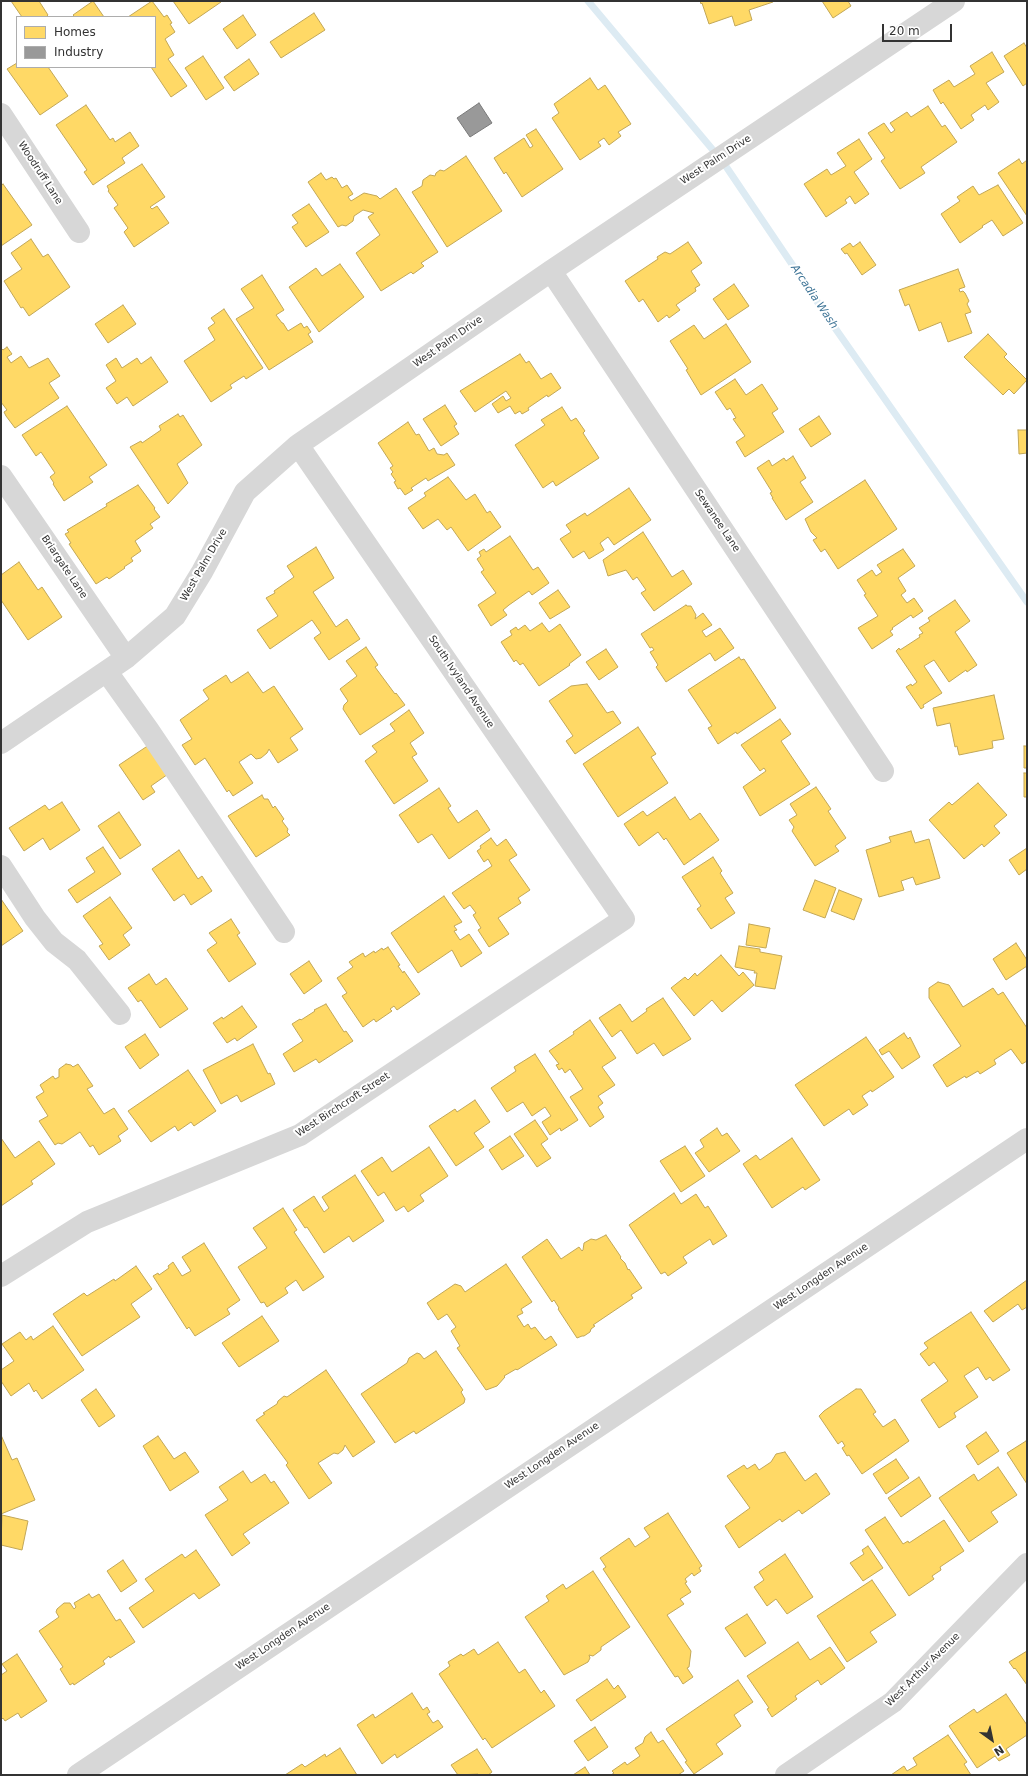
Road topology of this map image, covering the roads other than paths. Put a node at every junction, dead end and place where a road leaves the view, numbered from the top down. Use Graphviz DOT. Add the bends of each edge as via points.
graph roads {
  1 [pos="954,1"];
  2 [pos="1,114"];
  3 [pos="79,232"];
  4 [pos="551,271"];
  5 [pos="298,445"];
  6 [pos="1,476"];
  7 [pos="126,658"];
  8 [pos="107,672"];
  9 [pos="1,743"];
  10 [pos="883,771"];
  11 [pos="1,866"];
  12 [pos="624,919"];
  13 [pos="284,932"];
  14 [pos="120,1014"];
  15 [pos="1027,1139"];
  16 [pos="1,1276"];
  17 [pos="1027,1564"];
  18 [pos="78,1775"];
  19 [pos="786,1775"];
  1 -- 4 [label="street, West Palm Drive"];
  2 -- 3 [label="street, Woodruff Lane"];
  4 -- 5 [label="street, West Palm Drive"];
  4 -- 10 [label="street, Sewanee Lane"];
  5 -- 7 [label="street, West Palm Drive" via="245,492 175,616"];
  5 -- 12 [label="street, South Ivyland Avenue"];
  6 -- 7 [label="street, Briargate Lane"];
  7 -- 8 [label="street, West Palm Drive"];
  8 -- 9 [label="street, West Palm Drive"];
  8 -- 13 [label="street"];
  11 -- 14 [label="street" via="54,942 77,960"];
  12 -- 16 [label="street, West Birchcroft Street" via="300,1135 87,1222"];
  15 -- 18 [label="street, West Longden Avenue"];
  17 -- 19 [label="street, West Arthur Avenue" via="893,1702"];
}
